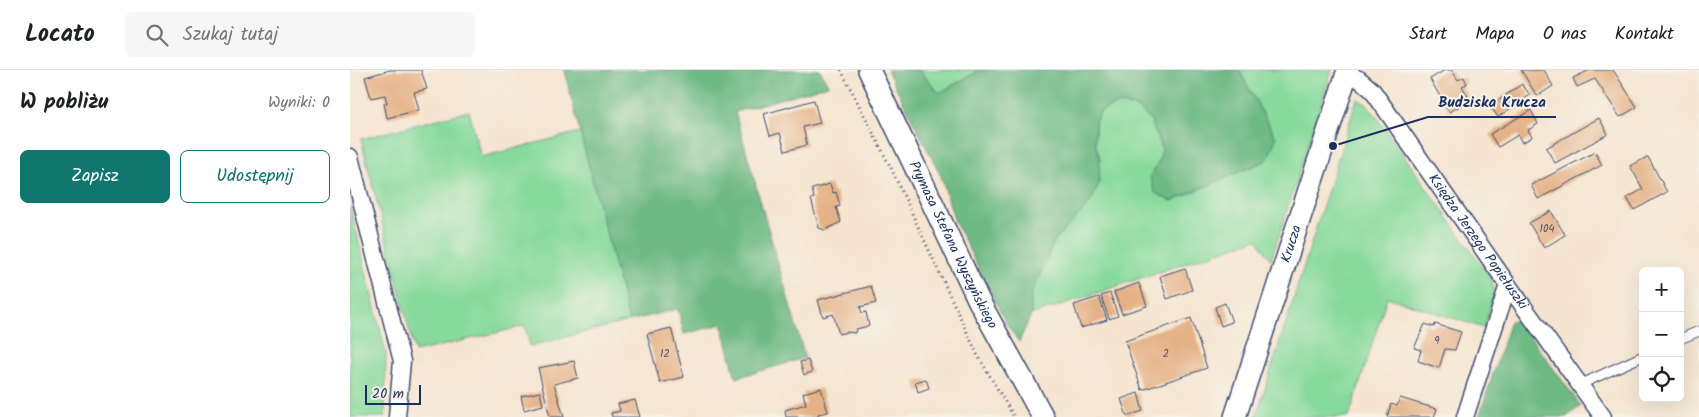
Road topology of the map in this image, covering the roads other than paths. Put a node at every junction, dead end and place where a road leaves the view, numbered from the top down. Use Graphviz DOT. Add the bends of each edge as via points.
graph roads {
  1 [pos="869,70"];
  2 [pos="1347,72"];
  3 [pos="350,157"];
  4 [pos="1508,285"];
  5 [pos="1699,331"];
  6 [pos="1684,337"];
  7 [pos="1641,357"];
  8 [pos="1579,385"];
  9 [pos="397,417"];
  10 [pos="1043,417"];
  11 [pos="1235,417"];
  12 [pos="1465,417"];
  13 [pos="1603,417"];
  1 -- 10 [label="street, Prymasa Stefana Wyszyńskiego" via="980,303"];
  2 -- 4 [label="street, Księdza Jerzego Popiełuszki" via="1372,90"];
  2 -- 11 [label="street, Krucza"];
  3 -- 9 [label="street" via="402,361"];
  4 -- 8 [label="street, Księdza Jerzego Popiełuszki"];
  4 -- 12 [label="street"];
  5 -- 6 [label="lane"];
  7 -- 8 [label="lane"];
  8 -- 13 [label="street, Księdza Jerzego Popiełuszki"];
}
